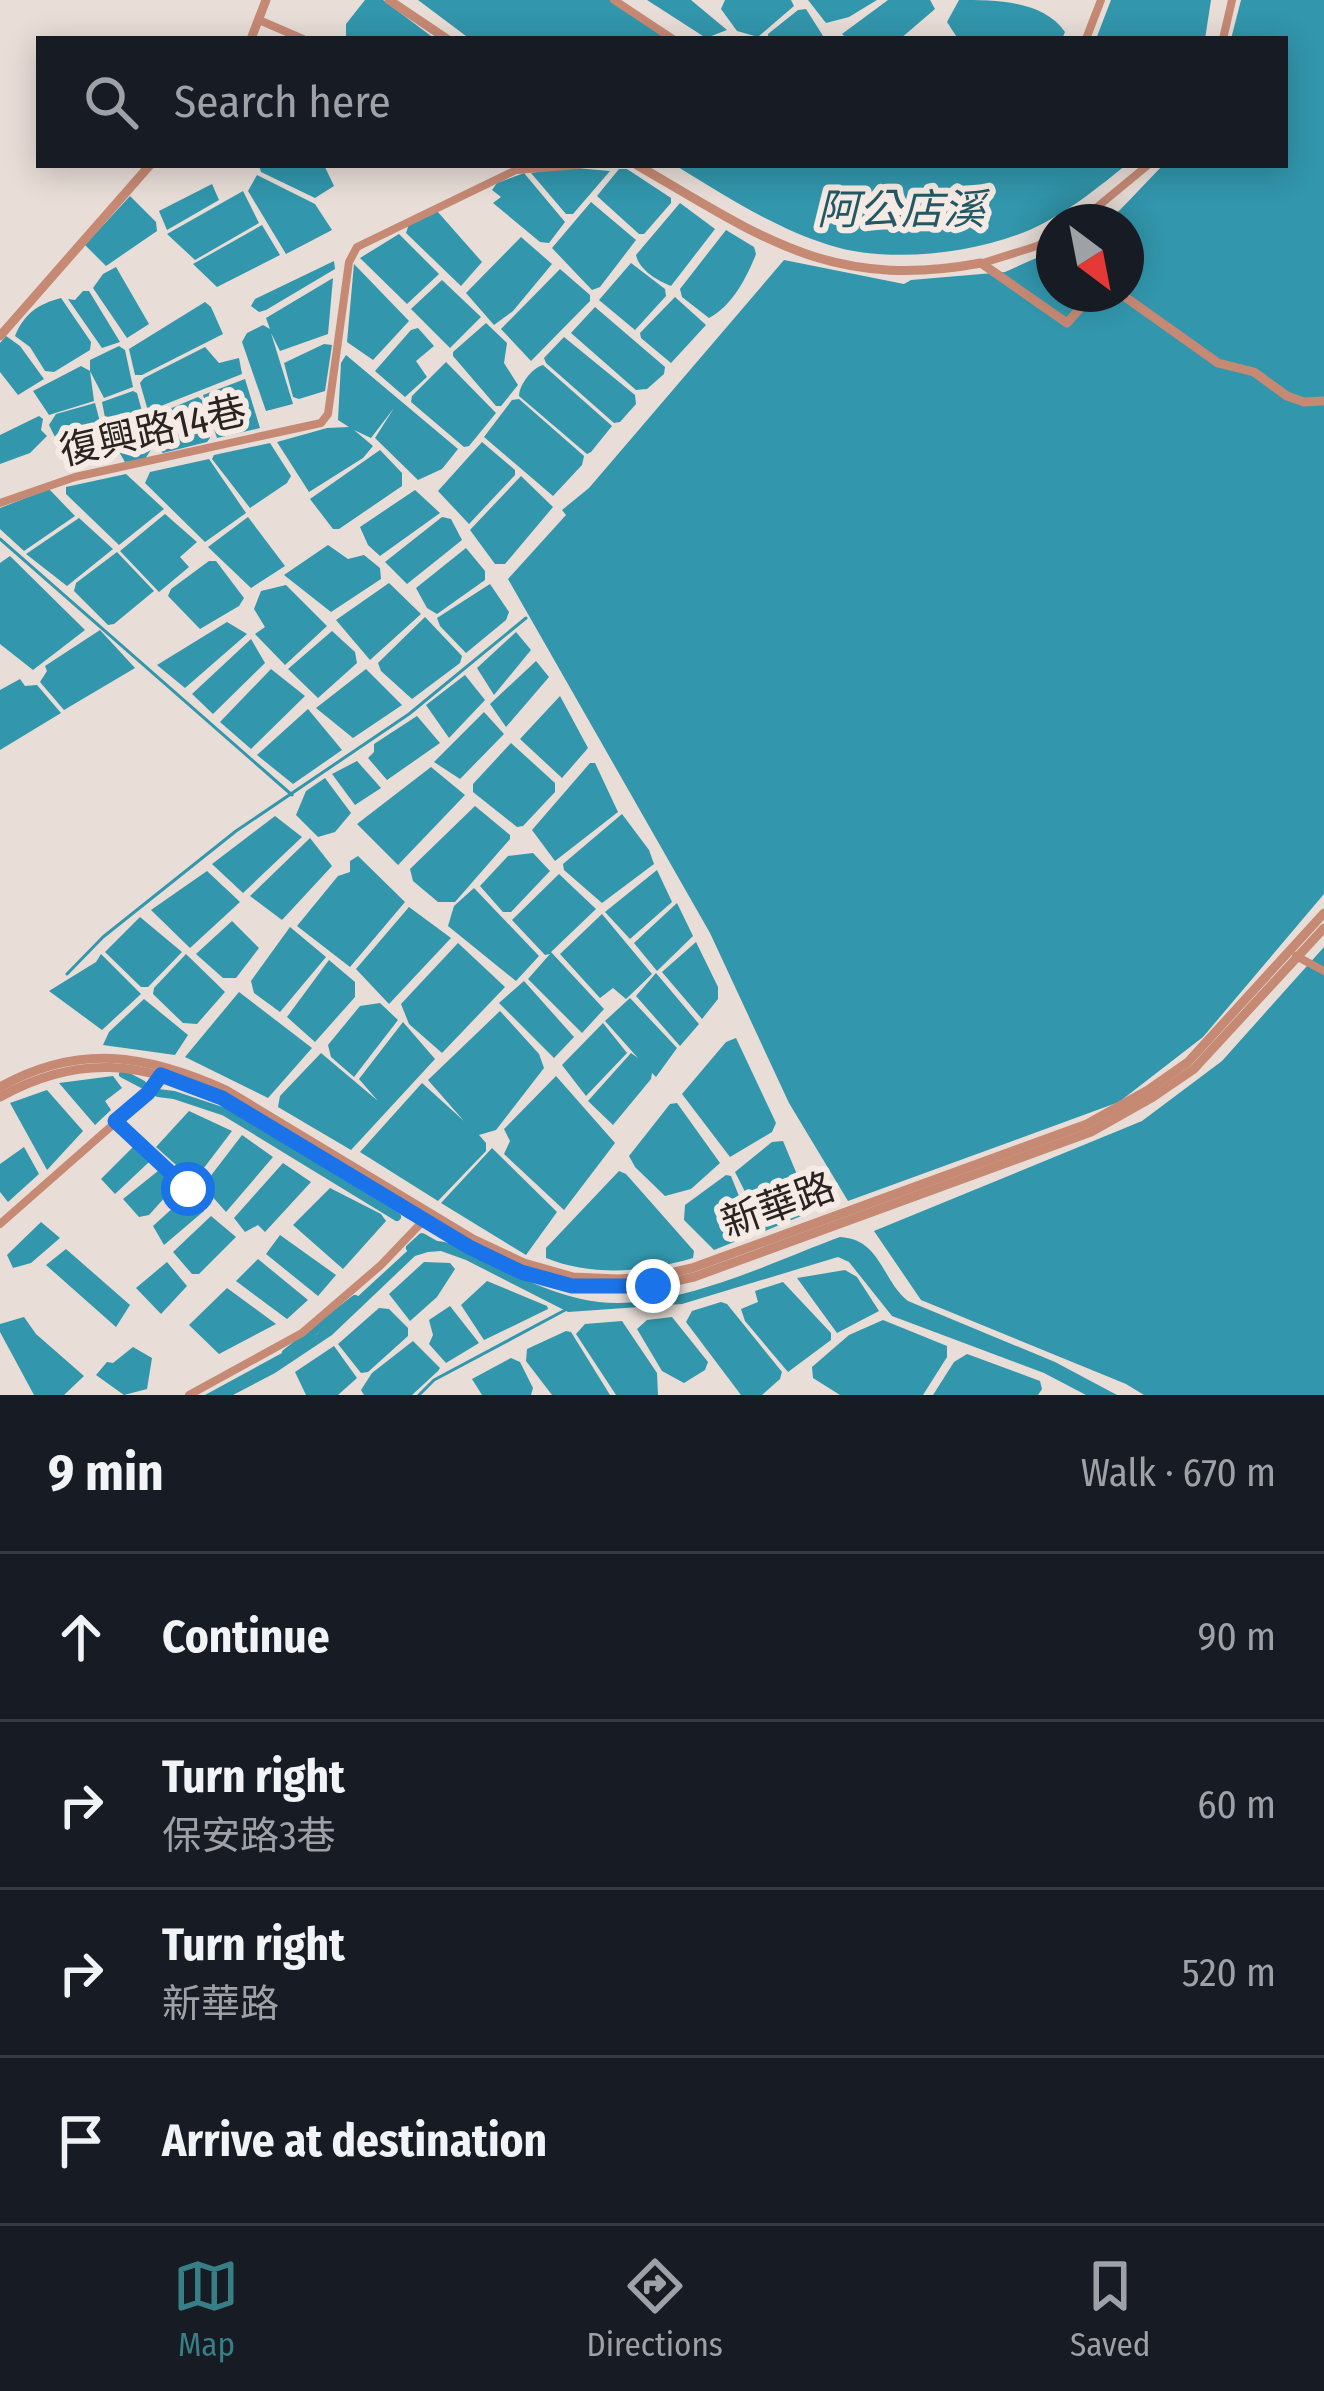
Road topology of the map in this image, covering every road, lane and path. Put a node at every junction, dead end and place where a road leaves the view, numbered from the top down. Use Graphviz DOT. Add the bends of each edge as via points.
graph roads {
  1 [pos="266,0"];
  2 [pos="389,0"];
  3 [pos="614,0"];
  4 [pos="1101,0"];
  5 [pos="1232,0"];
  6 [pos="259,20"];
  7 [pos="251,36"];
  8 [pos="296,36"];
  9 [pos="443,36"];
  10 [pos="668,36"];
  11 [pos="1088,36"];
  12 [pos="1223,36"];
  13 [pos="146,168"];
  14 [pos="525,168"];
  15 [pos="642,168"];
  16 [pos="1144,168"];
  17 [pos="1101,204"];
  18 [pos="1036,247"];
  19 [pos="982,263"];
  20 [pos="1036,300"];
  21 [pos="1144,310"];
  22 [pos="1053,312"];
  23 [pos="1076,312"];
  24 [pos="0,335"];
  25 [pos="1324,401"];
  26 [pos="0,503"];
  27 [pos="1324,913"];
  28 [pos="1324,928"];
  29 [pos="1294,955"];
  30 [pos="1324,971"];
  31 [pos="166,1072"];
  32 [pos="0,1087"];
  33 [pos="0,1097"];
  34 [pos="115,1121"];
  35 [pos="188,1189"];
  36 [pos="424,1220"];
  37 [pos="0,1223"];
  38 [pos="189,1395"];
  1 -- 6 [label="street"];
  2 -- 9 [label="street"];
  3 -- 10 [label="street"];
  4 -- 11 [label="street"];
  5 -- 12 [label="street"];
  6 -- 7 [label="street"];
  6 -- 8 [label="street"];
  13 -- 24 [label="street"];
  14 -- 26 [label="street, 復興路14巷" via="357,247 321,423 75,477"];
  15 -- 19 [label="street" via="791,251 843,267 918,273"];
  16 -- 17 [label="street"];
  18 -- 19 [label="street"];
  19 -- 20 [label="street"];
  21 -- 25 [label="street" via="1218,363 1254,372 1287,396"];
  22 -- 23 [label="street" via="1067,322"];
  27 -- 29 [label="street, 新華路"];
  28 -- 29 [label="street, 新華路"];
  29 -- 30 [label="street"];
  29 -- 31 [label="street, 新華路" via="1188,1062 1087,1124 652,1277 573,1277 524,1263 226,1090"];
  29 -- 36 [label="street, 新華路" via="1194,1069 1091,1132 694,1276 653,1286 572,1286 521,1272"];
  31 -- 32 [label="street, 新華路" via="110,1056 69,1060"];
  31 -- 33 [label="street, 新華路" via="71,1069"];
  31 -- 34 [label="street"];
  31 -- 36 [label="street, 新華路"];
  34 -- 35 [label="street"];
  34 -- 37 [label="street"];
  36 -- 38 [label="street" via="302,1333"];
}
